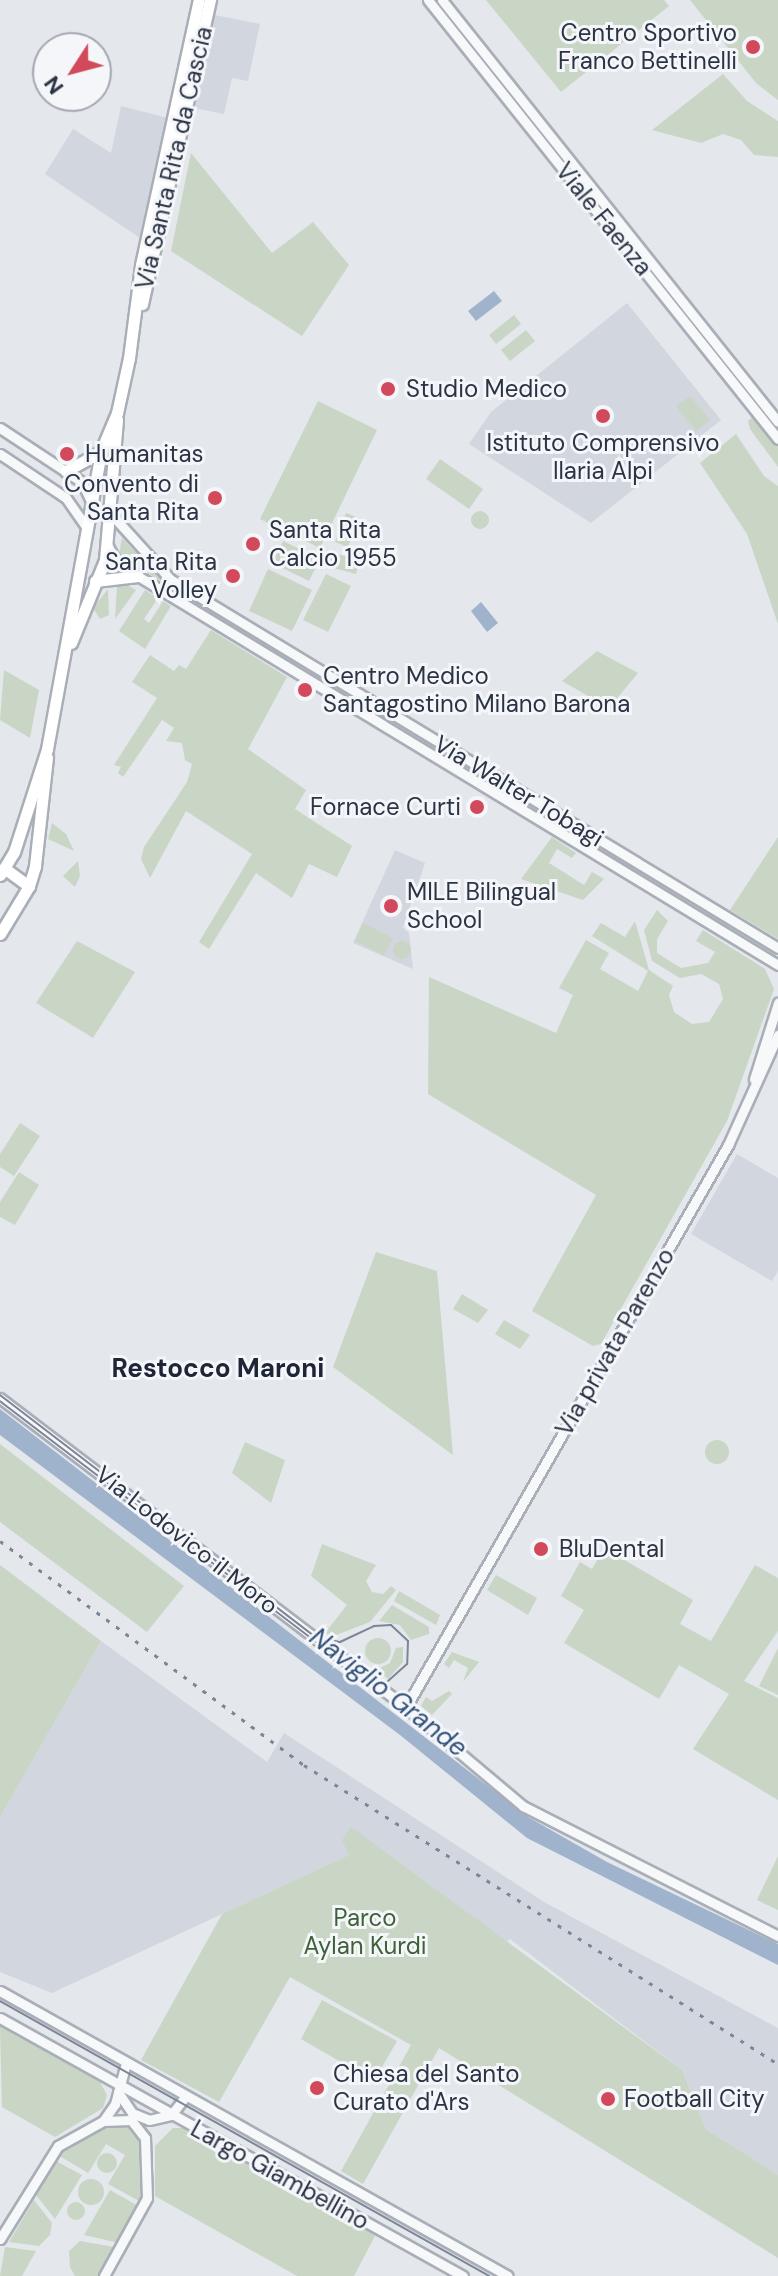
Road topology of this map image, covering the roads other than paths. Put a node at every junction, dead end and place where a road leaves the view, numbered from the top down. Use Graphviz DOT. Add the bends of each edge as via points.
graph roads {
  1 [pos="199,0"];
  2 [pos="210,0"];
  3 [pos="428,0"];
  4 [pos="442,0"];
  5 [pos="137,315"];
  6 [pos="117,413"];
  7 [pos="778,422"];
  8 [pos="0,428"];
  9 [pos="778,439"];
  10 [pos="101,451"];
  11 [pos="0,454"];
  12 [pos="66,471"];
  13 [pos="92,503"];
  14 [pos="112,515"];
  15 [pos="86,527"];
  16 [pos="106,543"];
  17 [pos="138,576"];
  18 [pos="95,581"];
  19 [pos="67,655"];
  20 [pos="47,749"];
  21 [pos="14,852"];
  22 [pos="35,866"];
  23 [pos="2,872"];
  24 [pos="29,886"];
  25 [pos="1,933"];
  26 [pos="778,948"];
  27 [pos="778,965"];
  28 [pos="778,1003"];
  29 [pos="778,1035"];
  30 [pos="749,1100"];
  31 [pos="0,1398"];
  32 [pos="406,1707"];
  33 [pos="778,1936"];
  34 [pos="0,1991"];
  35 [pos="0,2018"];
  36 [pos="126,2063"];
  37 [pos="118,2088"];
  38 [pos="186,2096"];
  39 [pos="168,2116"];
  40 [pos="103,2121"];
  41 [pos="147,2150"];
  42 [pos="0,2239"];
  43 [pos="104,2276"];
  44 [pos="463,2276"];
  45 [pos="508,2276"];
  1 -- 5 [label="main road, Via Santa Rita da Cascia" via="141,265"];
  2 -- 5 [label="main road, Via Santa Rita da Cascia" via="159,241"];
  3 -- 9 [label="street, Viale Faenza"];
  4 -- 7 [label="street, Viale Faenza"];
  5 -- 6 [label="main road, Via Santa Rita da Cascia"];
  6 -- 10 [label="main road, Via Santa Rita da Cascia"];
  6 -- 14 [label="main road, Via Santa Rita da Cascia"];
  8 -- 12 [label="street"];
  10 -- 12 [label="main road" via="82,467"];
  10 -- 13 [label="main road, Via Santa Rita da Cascia"];
  11 -- 15 [label="street" via="66,498"];
  12 -- 13 [label="street" via="82,482"];
  13 -- 14 [label="main road"];
  13 -- 15 [label="main road, Via Santa Rita da Cascia"];
  14 -- 16 [label="main road, Via Santa Rita da Cascia"];
  14 -- 26 [label="street, Via Walter Tobagi" via="170,579"];
  15 -- 16 [label="main road"];
  15 -- 19 [label="main road"];
  16 -- 17 [label="street, Via Walter Tobagi" via="111,556"];
  16 -- 18 [label="main road"];
  17 -- 18 [label="main road"];
  17 -- 27 [label="street, Via Walter Tobagi"];
  18 -- 19 [label="main road"];
  19 -- 20 [label="main road"];
  20 -- 21 [label="main road"];
  20 -- 22 [label="main road"];
  21 -- 22 [label="main road"];
  21 -- 23 [label="main road"];
  22 -- 24 [label="main road"];
  23 -- 24 [label="main road"];
  24 -- 25 [label="main road"];
  28 -- 30 [label="street, Via privata Parenzo"];
  29 -- 30 [label="street, Via privata Parenzo"];
  30 -- 32 [label="street, Via privata Parenzo"];
  31 -- 32 [label="street, Via Lodovico il Moro"];
  32 -- 33 [label="street, Via Lodovico il Moro" via="539,1816"];
  34 -- 36 [label="street, Largo Giambellino"];
  35 -- 37 [label="street, Largo Giambellino"];
  36 -- 37 [label="street"];
  36 -- 38 [label="street, Largo Giambellino"];
  37 -- 39 [label="street, Largo Giambellino"];
  37 -- 39 [label="street" via="137,2116"];
  37 -- 40 [label="street"];
  38 -- 39 [label="street, Largo Giambellino"];
  38 -- 45 [label="street, Largo Giambellino"];
  39 -- 41 [label="street" via="152,2133"];
  39 -- 44 [label="street, Largo Giambellino"];
  40 -- 41 [label="street" via="136,2122"];
  40 -- 42 [label="street" via="49,2155"];
  41 -- 43 [label="street" via="144,2208"];
}
